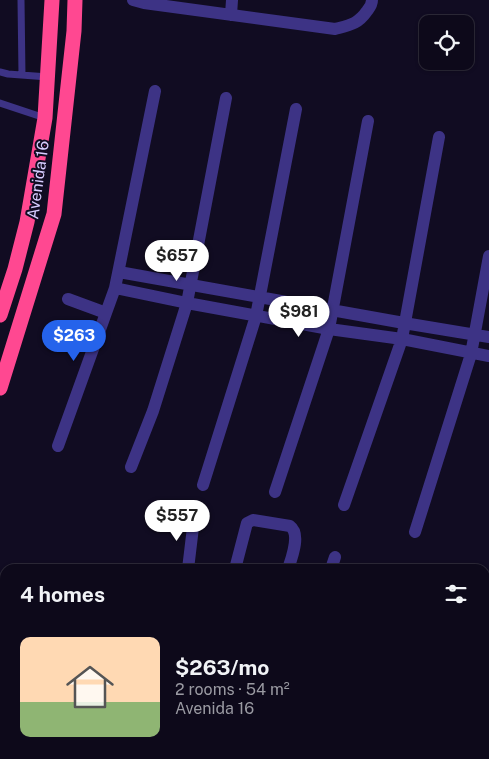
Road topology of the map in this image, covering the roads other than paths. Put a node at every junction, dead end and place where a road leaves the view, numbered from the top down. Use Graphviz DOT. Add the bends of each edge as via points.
graph roads {
  1 [pos="21,0"];
  2 [pos="52,0"];
  3 [pos="75,0"];
  4 [pos="133,0"];
  5 [pos="232,0"];
  6 [pos="372,0"];
  7 [pos="232,15"];
  8 [pos="0,72"];
  9 [pos="22,75"];
  10 [pos="48,77"];
  11 [pos="155,91"];
  12 [pos="226,98"];
  13 [pos="0,103"];
  14 [pos="296,109"];
  15 [pos="45,118"];
  16 [pos="368,121"];
  17 [pos="439,137"];
  18 [pos="489,256"];
  19 [pos="118,272"];
  20 [pos="190,285"];
  21 [pos="115,288"];
  22 [pos="260,297"];
  23 [pos="68,298"];
  24 [pos="187,303"];
  25 [pos="332,310"];
  26 [pos="106,313"];
  27 [pos="0,315"];
  28 [pos="256,316"];
  29 [pos="404,323"];
  30 [pos="329,329"];
  31 [pos="474,334"];
  32 [pos="489,337"];
  33 [pos="402,339"];
  34 [pos="471,354"];
  35 [pos="489,356"];
  36 [pos="0,388"];
  37 [pos="58,446"];
  38 [pos="131,467"];
  39 [pos="203,485"];
  40 [pos="275,492"];
  41 [pos="344,505"];
  42 [pos="194,519"];
  43 [pos="415,532"];
  44 [pos="189,564"];
  45 [pos="236,564"];
  46 [pos="289,564"];
  1 -- 9 [label="lane"];
  2 -- 10 [label="highway, Avenida 16"];
  3 -- 36 [label="highway, Avenida 16" via="54,214"];
  4 -- 7 [label="street"];
  5 -- 7 [label="street"];
  6 -- 7 [label="street" via="362,18 335,29"];
  8 -- 9 [label="lane"];
  9 -- 10 [label="lane"];
  10 -- 15 [label="highway, Avenida 16"];
  11 -- 19 [label="street"];
  12 -- 20 [label="street"];
  13 -- 15 [label="lane"];
  14 -- 22 [label="street"];
  15 -- 27 [label="highway, Avenida 16" via="26,222"];
  16 -- 25 [label="street"];
  17 -- 29 [label="street"];
  18 -- 31 [label="street"];
  19 -- 20 [label="street"];
  19 -- 21 [label="street"];
  20 -- 22 [label="street"];
  20 -- 24 [label="street"];
  21 -- 24 [label="street"];
  21 -- 26 [label="street"];
  22 -- 25 [label="street"];
  22 -- 28 [label="street"];
  23 -- 26 [label="street"];
  24 -- 28 [label="street"];
  24 -- 38 [label="street" via="153,411"];
  25 -- 29 [label="street"];
  25 -- 30 [label="street"];
  26 -- 37 [label="street"];
  28 -- 30 [label="street"];
  28 -- 39 [label="street"];
  29 -- 31 [label="street"];
  29 -- 33 [label="street"];
  30 -- 33 [label="street"];
  30 -- 40 [label="street"];
  31 -- 32 [label="street"];
  31 -- 34 [label="street"];
  33 -- 34 [label="street"];
  33 -- 41 [label="street"];
  34 -- 35 [label="street"];
  34 -- 43 [label="street"];
  42 -- 44 [label="street"];
  45 -- 46 [label="street" via="247,523 253,520 293,528 295,536"];
}
